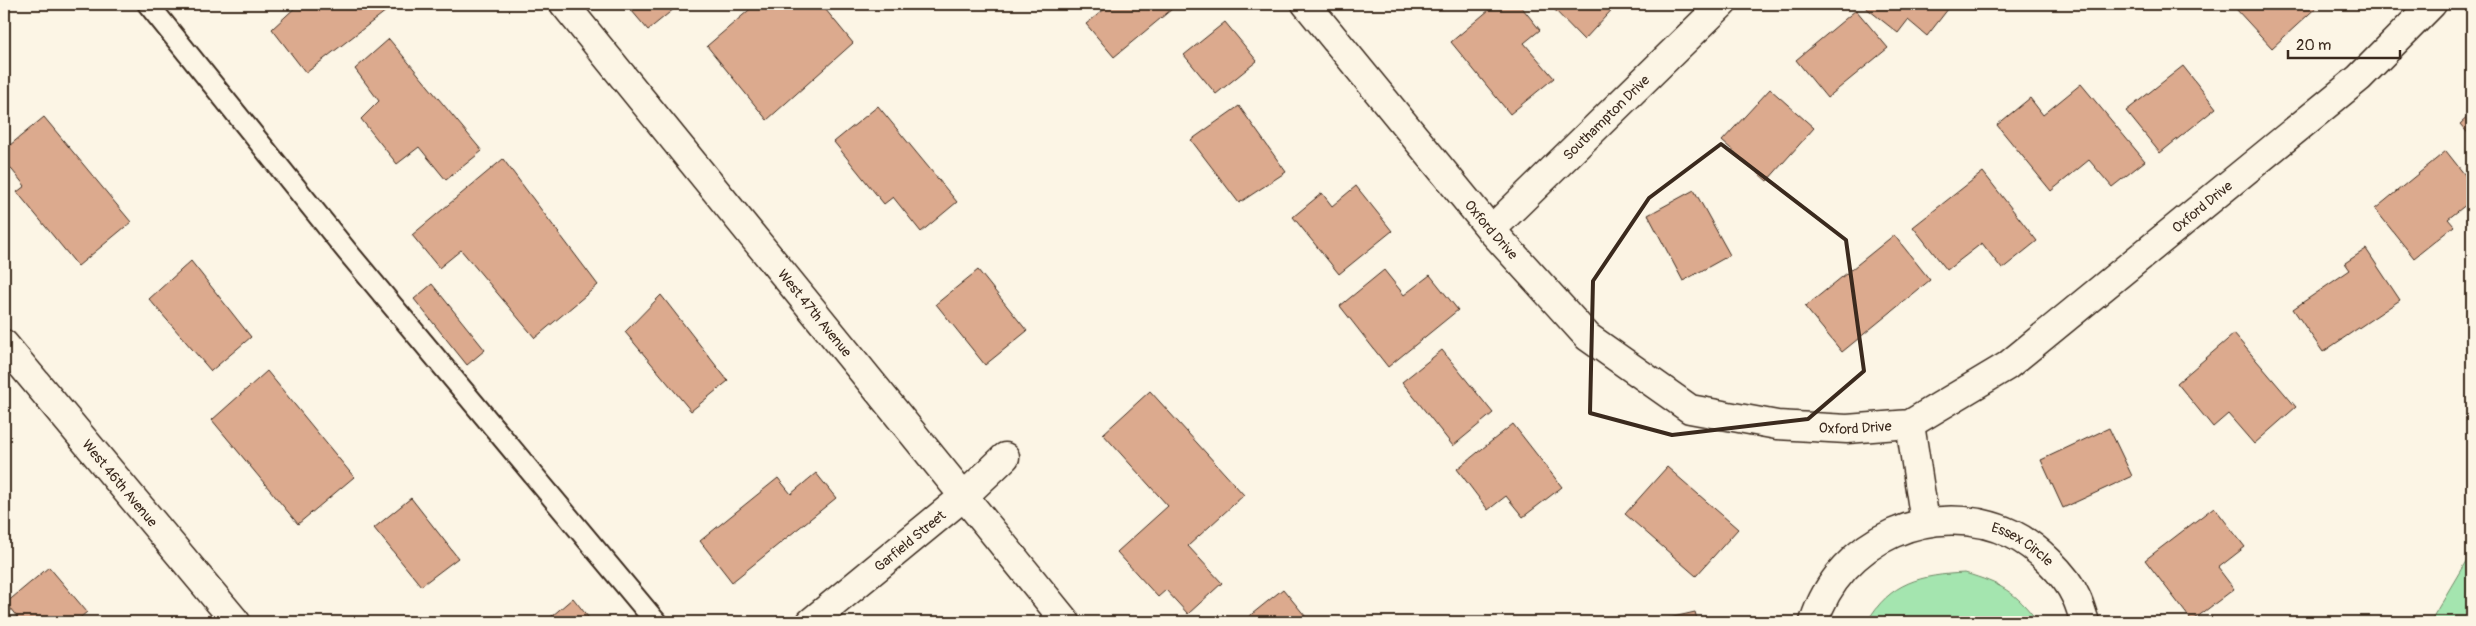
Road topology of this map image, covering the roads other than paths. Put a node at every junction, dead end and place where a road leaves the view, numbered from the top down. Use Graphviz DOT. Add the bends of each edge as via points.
graph roads {
  1 [pos="148,4"];
  2 [pos="564,4"];
  3 [pos="1306,4"];
  4 [pos="1722,4"];
  5 [pos="2432,4"];
  6 [pos="1492,230"];
  7 [pos="4,344"];
  8 [pos="1910,424"];
  9 [pos="1004,457"];
  10 [pos="963,497"];
  11 [pos="1925,522"];
  12 [pos="236,622"];
  13 [pos="656,622"];
  14 [pos="811,622"];
  15 [pos="1066,622"];
  16 [pos="1814,622"];
  17 [pos="2085,622"];
  1 -- 13 [label="lane" via="346,250"];
  2 -- 10 [label="street, West 47th Avenue"];
  3 -- 6 [label="street, Oxford Drive"];
  4 -- 6 [label="street, Southampton Drive"];
  5 -- 8 [label="street, Oxford Drive" via="2359,78 2007,366"];
  6 -- 8 [label="street, Oxford Drive" via="1588,337 1690,409 1777,426 1847,429"];
  7 -- 12 [label="street, West 46th Avenue"];
  8 -- 11 [label="street"];
  9 -- 10 [label="street, Garfield Street"];
  10 -- 14 [label="street, Garfield Street"];
  10 -- 15 [label="street, West 47th Avenue"];
  11 -- 16 [label="street, Essex Circle" via="1882,537 1847,564 1821,601"];
  11 -- 17 [label="street, Essex Circle" via="1969,522 2012,534 2049,560 2076,596"];
}
